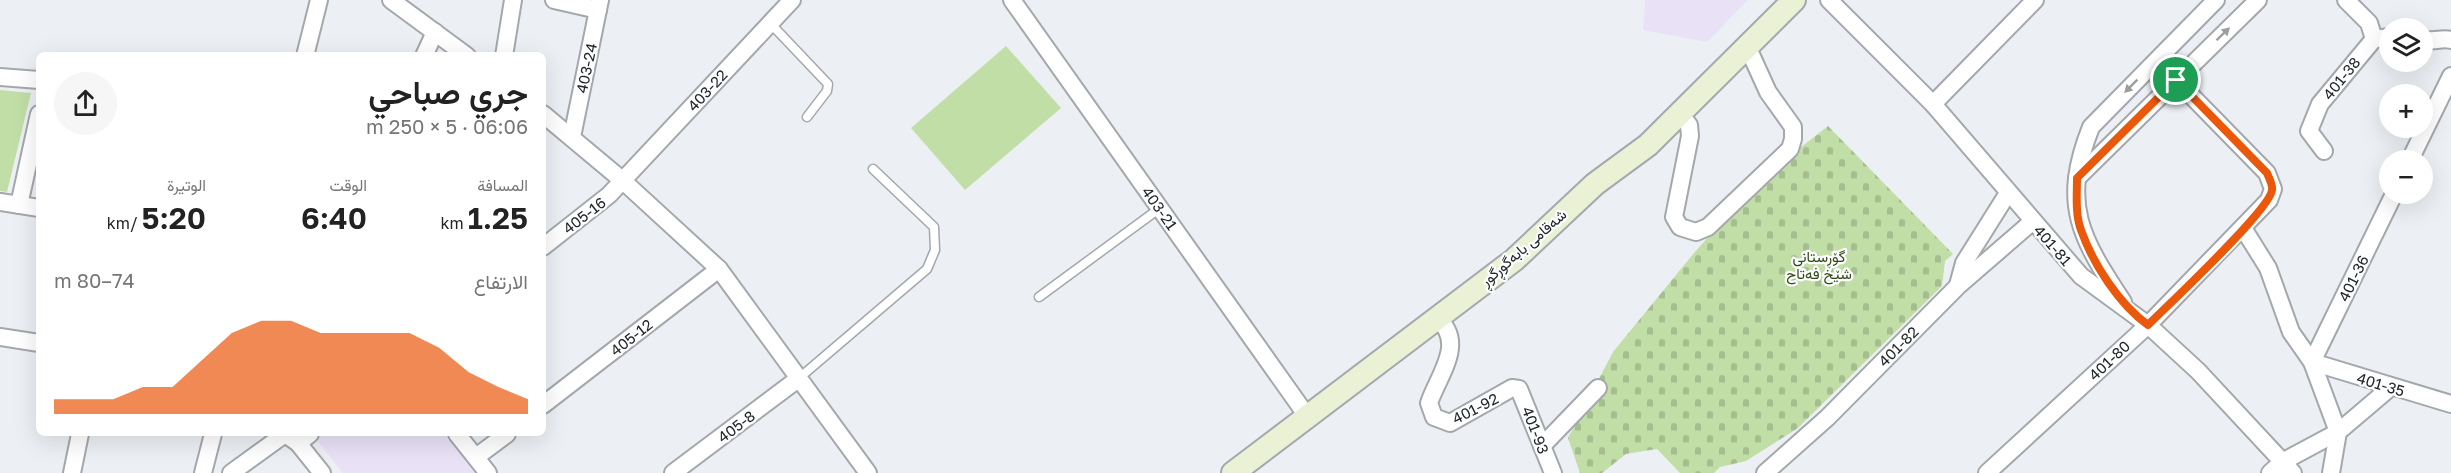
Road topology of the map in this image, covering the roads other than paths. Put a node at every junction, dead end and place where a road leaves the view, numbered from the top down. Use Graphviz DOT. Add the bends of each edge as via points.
graph roads {
  1 [pos="319,0"];
  2 [pos="391,0"];
  3 [pos="513,0"];
  4 [pos="554,0"];
  5 [pos="792,0"];
  6 [pos="1012,0"];
  7 [pos="1794,0"];
  8 [pos="1829,0"];
  9 [pos="2035,0"];
  10 [pos="2216,0"];
  11 [pos="2258,0"];
  12 [pos="2346,0"];
  13 [pos="599,5"];
  14 [pos="770,23"];
  15 [pos="435,32"];
  16 [pos="2379,35"];
  17 [pos="2379,41"];
  18 [pos="1748,48"];
  19 [pos="305,52"];
  20 [pos="426,52"];
  21 [pos="462,52"];
  22 [pos="505,52"];
  23 [pos="2451,76"];
  24 [pos="0,77"];
  25 [pos="36,80"];
  26 [pos="2176,80"];
  27 [pos="1933,104"];
  28 [pos="1680,114"];
  29 [pos="546,116"];
  30 [pos="807,117"];
  31 [pos="36,128"];
  32 [pos="572,137"];
  33 [pos="2415,150"];
  34 [pos="2324,151"];
  35 [pos="873,169"];
  36 [pos="2077,178"];
  37 [pos="622,180"];
  38 [pos="2008,193"];
  39 [pos="0,202"];
  40 [pos="2389,204"];
  41 [pos="19,205"];
  42 [pos="36,208"];
  43 [pos="1160,208"];
  44 [pos="2033,221"];
  45 [pos="2243,228"];
  46 [pos="546,245"];
  47 [pos="719,269"];
  48 [pos="1958,286"];
  49 [pos="1039,297"];
  50 [pos="2129,312"];
  51 [pos="1436,317"];
  52 [pos="2148,325"];
  53 [pos="0,338"];
  54 [pos="36,343"];
  55 [pos="2312,362"];
  56 [pos="798,379"];
  57 [pos="2391,387"];
  58 [pos="1516,388"];
  59 [pos="1598,388"];
  60 [pos="2450,401"];
  61 [pos="546,403"];
  62 [pos="1307,416"];
  63 [pos="2338,432"];
  64 [pos="80,436"];
  65 [pos="212,436"];
  66 [pos="282,436"];
  67 [pos="459,436"];
  68 [pos="504,436"];
  69 [pos="304,438"];
  70 [pos="1542,446"];
  71 [pos="476,457"];
  72 [pos="2282,469"];
  73 [pos="72,473"];
  74 [pos="203,473"];
  75 [pos="231,473"];
  76 [pos="322,473"];
  77 [pos="488,473"];
  78 [pos="673,473"];
  79 [pos="868,473"];
  80 [pos="1233,473"];
  81 [pos="1552,473"];
  82 [pos="1765,473"];
  83 [pos="1987,473"];
  84 [pos="2331,473"];
  1 -- 19 [label="street"];
  2 -- 15 [label="street"];
  3 -- 22 [label="street"];
  4 -- 13 [label="street"];
  5 -- 14 [label="street, 403-22"];
  6 -- 43 [label="street, 403-21"];
  7 -- 18 [label="street, شەقامی بابەگوڕگوڕ"];
  8 -- 27 [label="street, 401-81"];
  9 -- 27 [label="street"];
  10 -- 36 [label="street, one-way" via="2091,127"];
  26 -- 11 [label="street, one-way"];
  12 -- 16 [label="street"];
  13 -- 32 [label="street, 403-24"];
  14 -- 30 [label="lane" via="828,84"];
  14 -- 37 [label="street, 403-22"];
  15 -- 20 [label="street"];
  15 -- 21 [label="street"];
  17 -- 34 [label="street, 401-38" via="2320,104 2309,130"];
  18 -- 28 [label="street, شەقامی بابەگوڕگوڕ"];
  18 -- 28 [label="street" via="1768,92 1794,127 1793,139 1790,149 1708,227 1696,232 1680,227 1674,217 1690,136 1689,125"];
  23 -- 33 [label="street"];
  24 -- 25 [label="street"];
  26 -- 36 [label="street"];
  26 -- 45 [label="street, 401-80" via="2267,173 2273,189 2269,200"];
  27 -- 38 [label="street, 401-81"];
  28 -- 51 [label="street, شەقامی بابەگوڕگوڕ" via="1648,145 1595,184 1514,260"];
  29 -- 32 [label="street"];
  31 -- 41 [label="street"];
  32 -- 37 [label="street"];
  35 -- 56 [label="lane" via="934,227 935,250 927,269"];
  36 -- 50 [label="street" via="2080,229"];
  37 -- 46 [label="street, 405-16" via="609,195"];
  37 -- 47 [label="street"];
  38 -- 44 [label="street, 401-81"];
  38 -- 48 [label="street" via="1964,263"];
  39 -- 41 [label="street"];
  40 -- 55 [label="street, 401-36"];
  41 -- 42 [label="street"];
  43 -- 49 [label="lane"];
  43 -- 62 [label="street, 403-21"];
  44 -- 48 [label="street, 401-82"];
  44 -- 50 [label="street, 401-81" via="2081,276"];
  45 -- 52 [label="street, 401-80"];
  45 -- 55 [label="street" via="2268,268 2291,332"];
  47 -- 56 [label="street"];
  47 -- 61 [label="street, 405-12"];
  48 -- 82 [label="street, 401-82" via="1827,418"];
  50 -- 52 [label="street, 401-81"];
  51 -- 58 [label="street, 401-92" via="1446,327 1452,347 1429,403 1434,417 1450,423"];
  51 -- 62 [label="street, شەقامی بابەگوڕگوڕ"];
  52 -- 72 [label="street, 401-81" via="2198,371"];
  52 -- 83 [label="street, 401-80"];
  53 -- 54 [label="street"];
  55 -- 57 [label="street, 401-35"];
  55 -- 63 [label="street"];
  56 -- 78 [label="street, 405-8"];
  56 -- 79 [label="street"];
  57 -- 60 [label="street, 401-35"];
  57 -- 63 [label="street"];
  58 -- 70 [label="street, 401-93"];
  59 -- 70 [label="street"];
  62 -- 80 [label="street, شەقامی بابەگوڕگوڕ"];
  63 -- 72 [label="street"];
  63 -- 84 [label="street"];
  64 -- 73 [label="street"];
  65 -- 74 [label="street"];
  66 -- 75 [label="street"];
  67 -- 71 [label="street"];
  68 -- 71 [label="street"];
  69 -- 76 [label="street"];
  70 -- 81 [label="street, 401-93"];
  71 -- 77 [label="street"];
}
